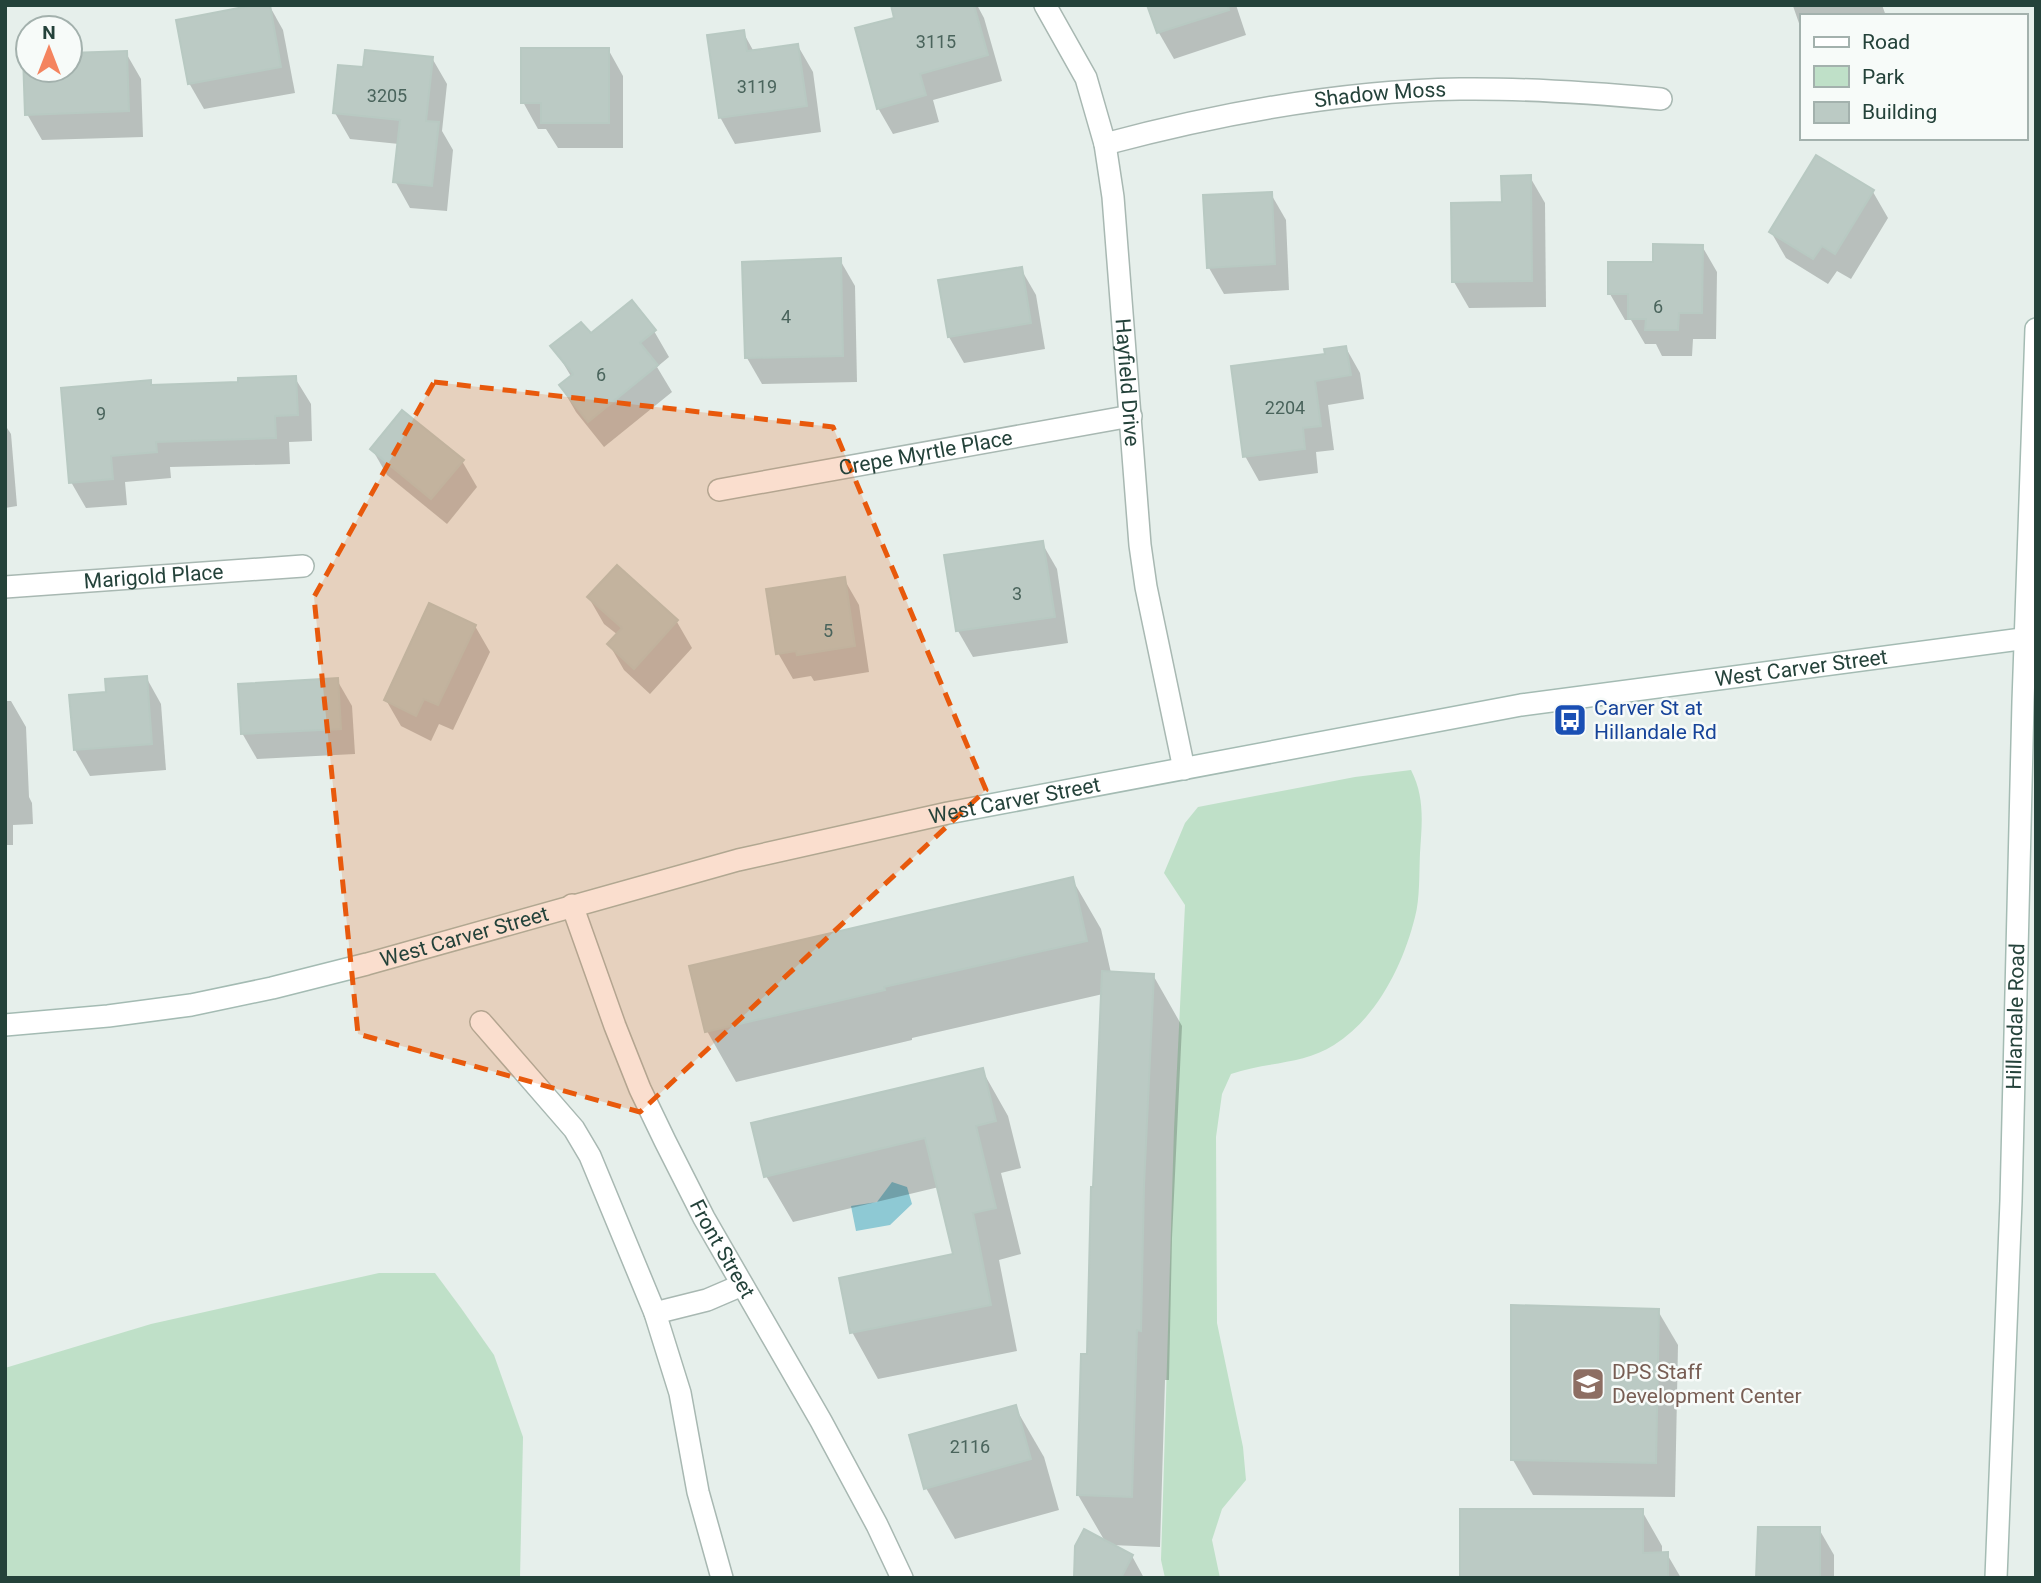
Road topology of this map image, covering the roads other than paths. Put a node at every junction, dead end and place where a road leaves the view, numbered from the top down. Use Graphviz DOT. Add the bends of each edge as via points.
graph roads {
  1 [pos="1045,5"];
  2 [pos="1661,99"];
  3 [pos="1104,144"];
  4 [pos="2036,329"];
  5 [pos="1130,416"];
  6 [pos="719,490"];
  7 [pos="303,566"];
  8 [pos="5,587"];
  9 [pos="2030,638"];
  10 [pos="1184,769"];
  11 [pos="572,905"];
  12 [pos="481,1022"];
  13 [pos="5,1025"];
  14 [pos="743,1285"];
  15 [pos="655,1313"];
  16 [pos="722,1578"];
  17 [pos="902,1578"];
  18 [pos="1996,1578"];
  1 -- 3 [label="street, Hayfield Drive" via="1086,78"];
  2 -- 3 [label="street, Shadow Moss" via="1557,90 1352,95 1182,123"];
  3 -- 5 [label="street, Hayfield Drive"];
  4 -- 9 [label="street, Hillandale Road"];
  5 -- 6 [label="street, Crepe Myrtle Place"];
  5 -- 10 [label="street, Hayfield Drive" via="1146,587"];
  7 -- 8 [label="street, Marigold Place"];
  9 -- 10 [label="street, West Carver Street" via="1521,705"];
  9 -- 18 [label="street, Hillandale Road"];
  10 -- 11 [label="street, West Carver Street" via="782,849"];
  11 -- 13 [label="street, West Carver Street" via="367,964 191,1005"];
  11 -- 14 [label="street, Front Street" via="640,1089"];
  12 -- 15 [label="street" via="574,1129 590,1156"];
  14 -- 15 [label="street"];
  14 -- 17 [label="street, Front Street" via="821,1421"];
  15 -- 16 [label="street" via="680,1393 698,1492"];
}
